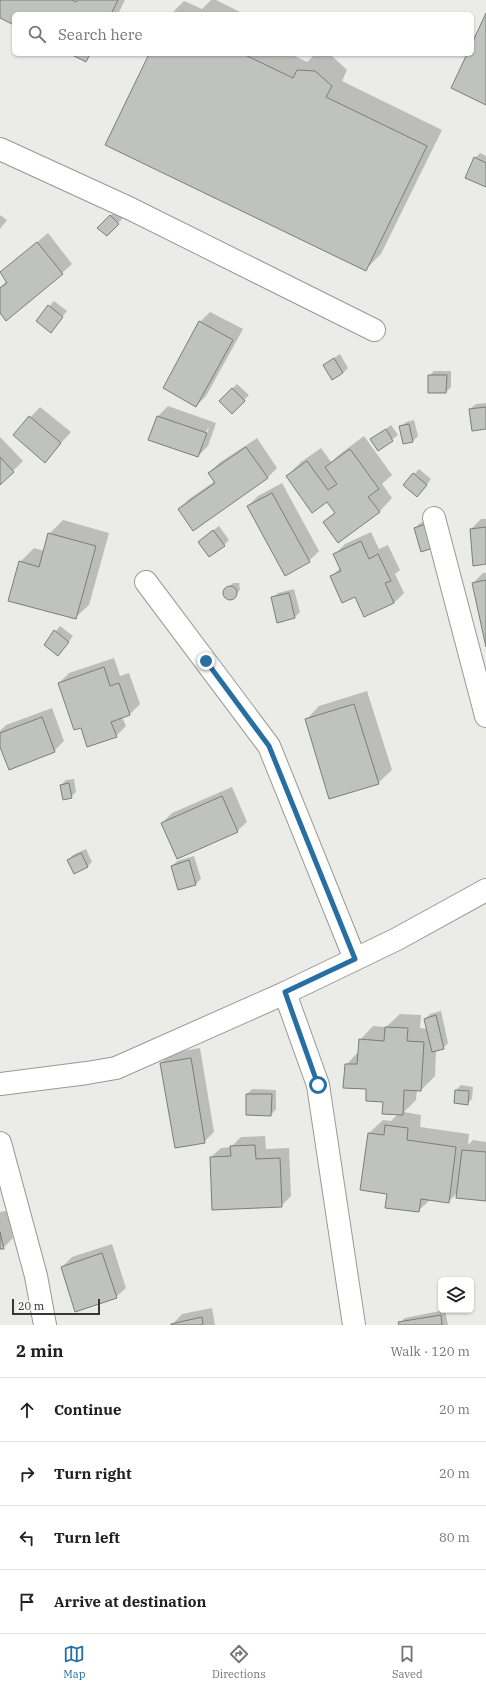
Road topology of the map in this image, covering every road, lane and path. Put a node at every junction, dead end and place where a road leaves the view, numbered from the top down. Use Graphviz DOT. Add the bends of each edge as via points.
graph roads {
  1 [pos="0,149"];
  2 [pos="374,330"];
  3 [pos="434,518"];
  4 [pos="146,582"];
  5 [pos="486,716"];
  6 [pos="486,890"];
  7 [pos="355,959"];
  8 [pos="285,992"];
  9 [pos="0,1084"];
  10 [pos="0,1143"];
  11 [pos="45,1325"];
  12 [pos="354,1325"];
  1 -- 2 [label="street" via="131,209"];
  3 -- 5 [label="street"];
  4 -- 7 [label="street" via="269,746"];
  6 -- 7 [label="street"];
  7 -- 8 [label="street"];
  8 -- 9 [label="street" via="116,1068"];
  8 -- 12 [label="street" via="318,1085"];
  10 -- 11 [label="street" via="36,1276"];
}
